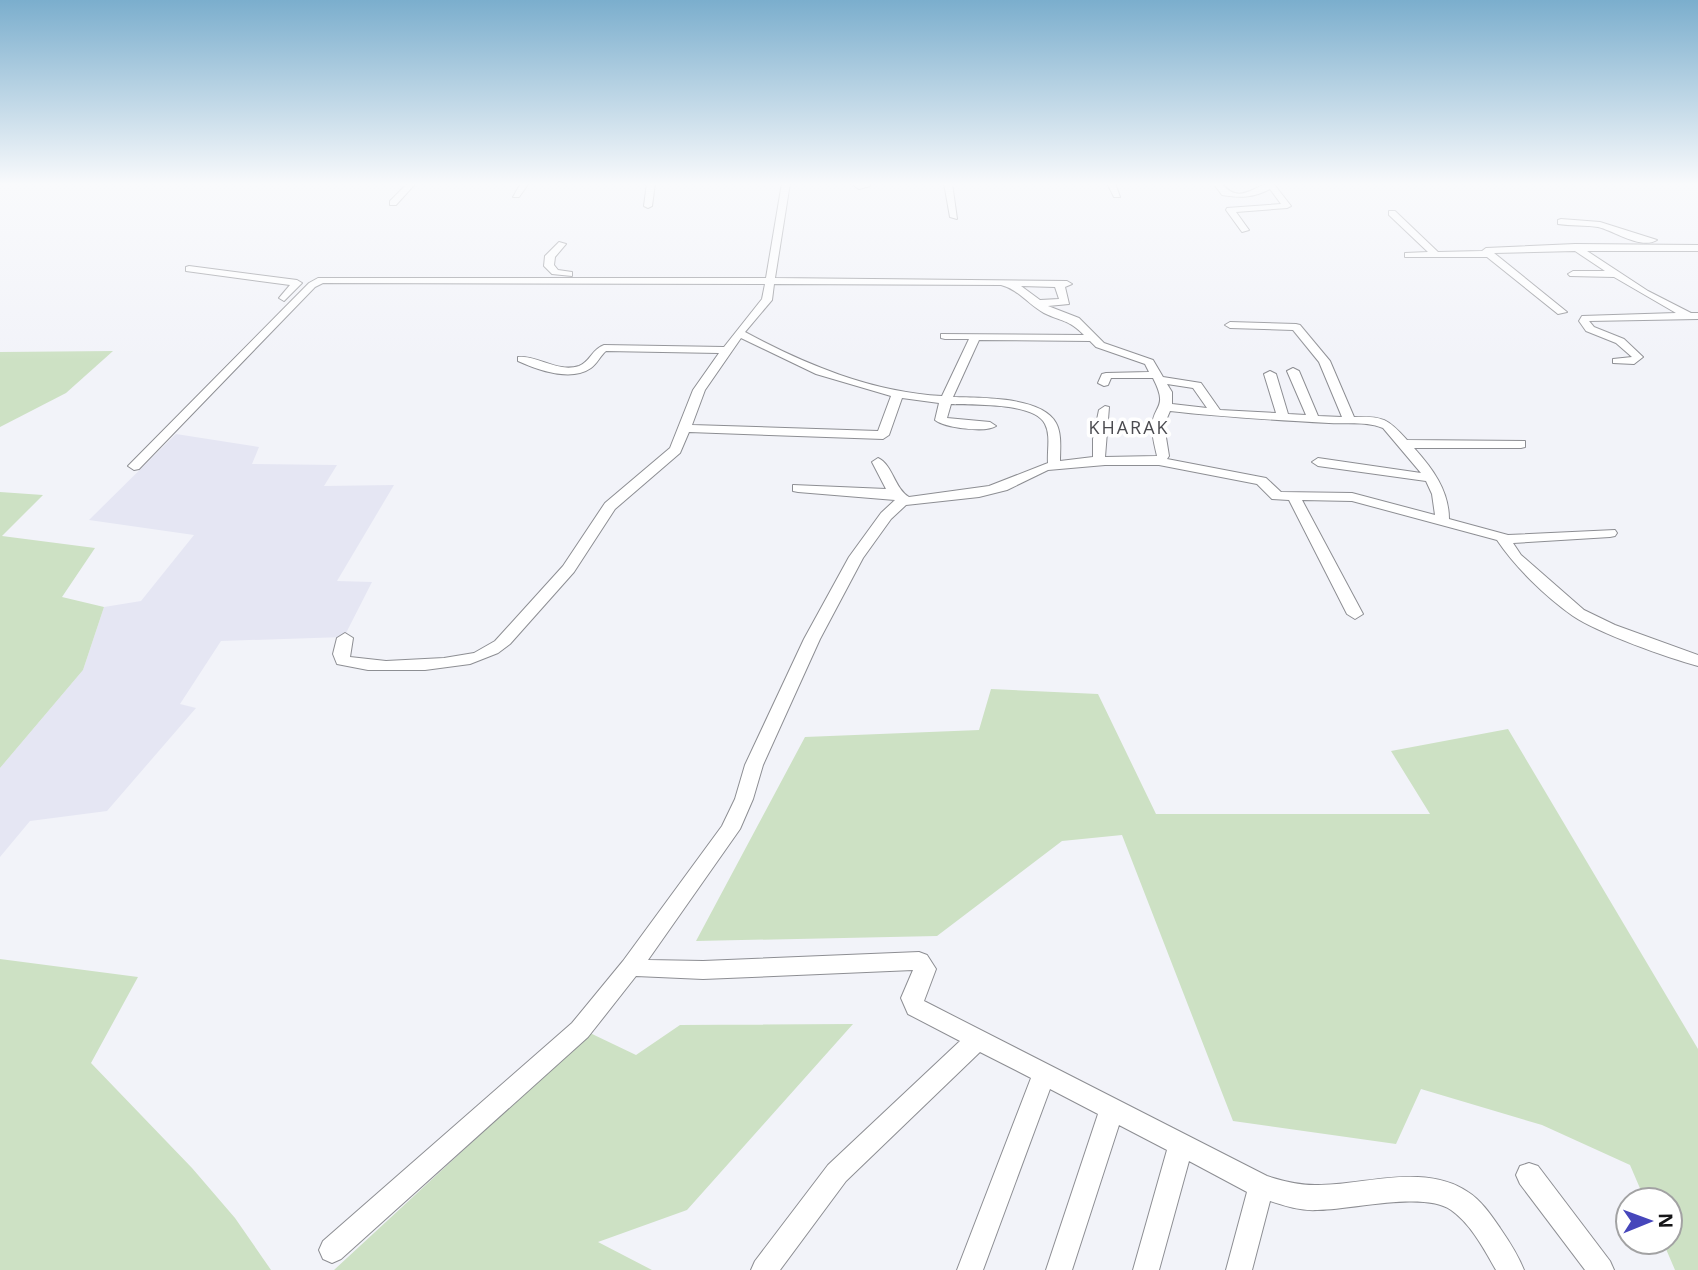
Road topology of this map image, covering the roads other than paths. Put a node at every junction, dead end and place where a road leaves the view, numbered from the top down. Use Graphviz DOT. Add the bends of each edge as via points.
graph roads {
  1 [pos="777,242"];
  2 [pos="1423,242"];
  3 [pos="1656,242"];
  4 [pos="562,244"];
  5 [pos="1575,247"];
  6 [pos="1683,248"];
  7 [pos="1698,248"];
  8 [pos="1436,254"];
  9 [pos="1488,254"];
  10 [pos="1408,255"];
  11 [pos="189,269"];
  12 [pos="1573,274"];
  13 [pos="1615,274"];
  14 [pos="771,279"];
  15 [pos="663,280"];
  16 [pos="1010,283"];
  17 [pos="1036,303"];
  18 [pos="1562,312"];
  19 [pos="1693,316"];
  20 [pos="1230,325"];
  21 [pos="739,333"];
  22 [pos="945,336"];
  23 [pos="975,337"];
  24 [pos="1091,338"];
  25 [pos="234,348"];
  26 [pos="727,350"];
  27 [pos="522,359"];
  28 [pos="1617,361"];
  29 [pos="1293,371"];
  30 [pos="1270,374"];
  31 [pos="1159,377"];
  32 [pos="1104,383"];
  33 [pos="898,393"];
  34 [pos="946,399"];
  35 [pos="1166,407"];
  36 [pos="1105,410"];
  37 [pos="1216,413"];
  38 [pos="1283,417"];
  39 [pos="1314,419"];
  40 [pos="1350,421"];
  41 [pos="990,426"];
  42 [pos="687,428"];
  43 [pos="1403,444"];
  44 [pos="1521,444"];
  45 [pos="1099,461"];
  46 [pos="1159,461"];
  47 [pos="878,462"];
  48 [pos="1318,462"];
  49 [pos="1054,465"];
  50 [pos="134,466"];
  51 [pos="1429,478"];
  52 [pos="798,488"];
  53 [pos="899,497"];
  54 [pos="1294,497"];
  55 [pos="1442,521"];
  56 [pos="1609,533"];
  57 [pos="1502,538"];
  58 [pos="1355,614"];
  59 [pos="345,638"];
  60 [pos="1698,660"];
  61 [pos="631,967"];
  62 [pos="978,1039"];
  63 [pos="1044,1074"];
  64 [pos="1112,1109"];
  65 [pos="1181,1145"];
  66 [pos="1529,1175"];
  67 [pos="1261,1186"];
  68 [pos="332,1250"];
  69 [pos="764,1270"];
  70 [pos="970,1270"];
  71 [pos="1059,1270"];
  72 [pos="1146,1270"];
  73 [pos="1239,1270"];
  74 [pos="1511,1270"];
  75 [pos="1601,1270"];
  1 -- 14 [label="street"];
  2 -- 8 [label="street"];
  3 -- 6 [label="street"];
  4 -- 15 [label="street" via="548,262 555,272 664,274"];
  5 -- 6 [label="street"];
  5 -- 9 [label="street" via="1497,248 1486,250"];
  5 -- 13 [label="street"];
  6 -- 7 [label="street"];
  8 -- 9 [label="street"];
  8 -- 10 [label="street"];
  9 -- 18 [label="street"];
  11 -- 25 [label="street" via="298,283"];
  12 -- 13 [label="street"];
  13 -- 19 [label="street"];
  14 -- 15 [label="street"];
  14 -- 16 [label="street"];
  14 -- 21 [label="street" via="767,300"];
  15 -- 50 [label="street" via="318,281"];
  16 -- 17 [label="street"];
  16 -- 17 [label="street" via="1063,285 1065,302"];
  17 -- 24 [label="street" via="1075,320"];
  19 -- 28 [label="street" via="1586,318 1588,327 1617,339 1638,357"];
  20 -- 40 [label="street" via="1296,327 1324,361"];
  21 -- 26 [label="street"];
  21 -- 33 [label="street" via="824,373"];
  22 -- 23 [label="street"];
  23 -- 24 [label="street"];
  23 -- 34 [label="street"];
  24 -- 31 [label="street" via="1103,347 1149,362"];
  26 -- 27 [label="street" via="604,348 587,366 563,370"];
  26 -- 42 [label="street" via="699,390"];
  29 -- 39 [label="street"];
  30 -- 38 [label="street"];
  31 -- 32 [label="street" via="1108,375"];
  31 -- 35 [label="street"];
  31 -- 37 [label="street" via="1197,385"];
  33 -- 34 [label="street"];
  33 -- 42 [label="street" via="883,435"];
  34 -- 41 [label="street" via="942,421"];
  34 -- 49 [label="street" via="988,402 1041,414 1052,425"];
  35 -- 37 [label="street"];
  35 -- 46 [label="street" via="1158,421 1163,456"];
  36 -- 45 [label="street"];
  37 -- 38 [label="street"];
  38 -- 39 [label="street"];
  39 -- 40 [label="street"];
  40 -- 43 [label="street" via="1383,422"];
  42 -- 59 [label="street" via="670,458 610,506 569,569 494,650 453,662 349,663 341,654"];
  43 -- 44 [label="street"];
  43 -- 51 [label="street"];
  45 -- 46 [label="street"];
  45 -- 49 [label="street"];
  46 -- 54 [label="street" via="1256,480 1277,496"];
  47 -- 53 [label="street"];
  48 -- 51 [label="street"];
  49 -- 53 [label="street" via="989,490"];
  51 -- 55 [label="street" via="1443,503"];
  52 -- 53 [label="street"];
  53 -- 61 [label="street" via="856,557 812,639 730,829"];
  54 -- 55 [label="street" via="1352,498"];
  54 -- 58 [label="street"];
  55 -- 57 [label="street"];
  56 -- 57 [label="street"];
  57 -- 60 [label="street" via="1526,567 1579,613"];
  61 -- 62 [label="street" via="693,970 919,961 925,969 912,994 916,1007"];
  61 -- 68 [label="street" via="580,1030"];
  62 -- 63 [label="street"];
  62 -- 69 [label="street" via="837,1173"];
  63 -- 64 [label="street"];
  63 -- 70 [label="street"];
  64 -- 65 [label="street"];
  64 -- 71 [label="street"];
  65 -- 67 [label="street"];
  65 -- 72 [label="street"];
  66 -- 75 [label="street"];
  67 -- 73 [label="street"];
  67 -- 74 [label="street" via="1317,1198 1445,1192 1460,1200 1480,1223"];
}
